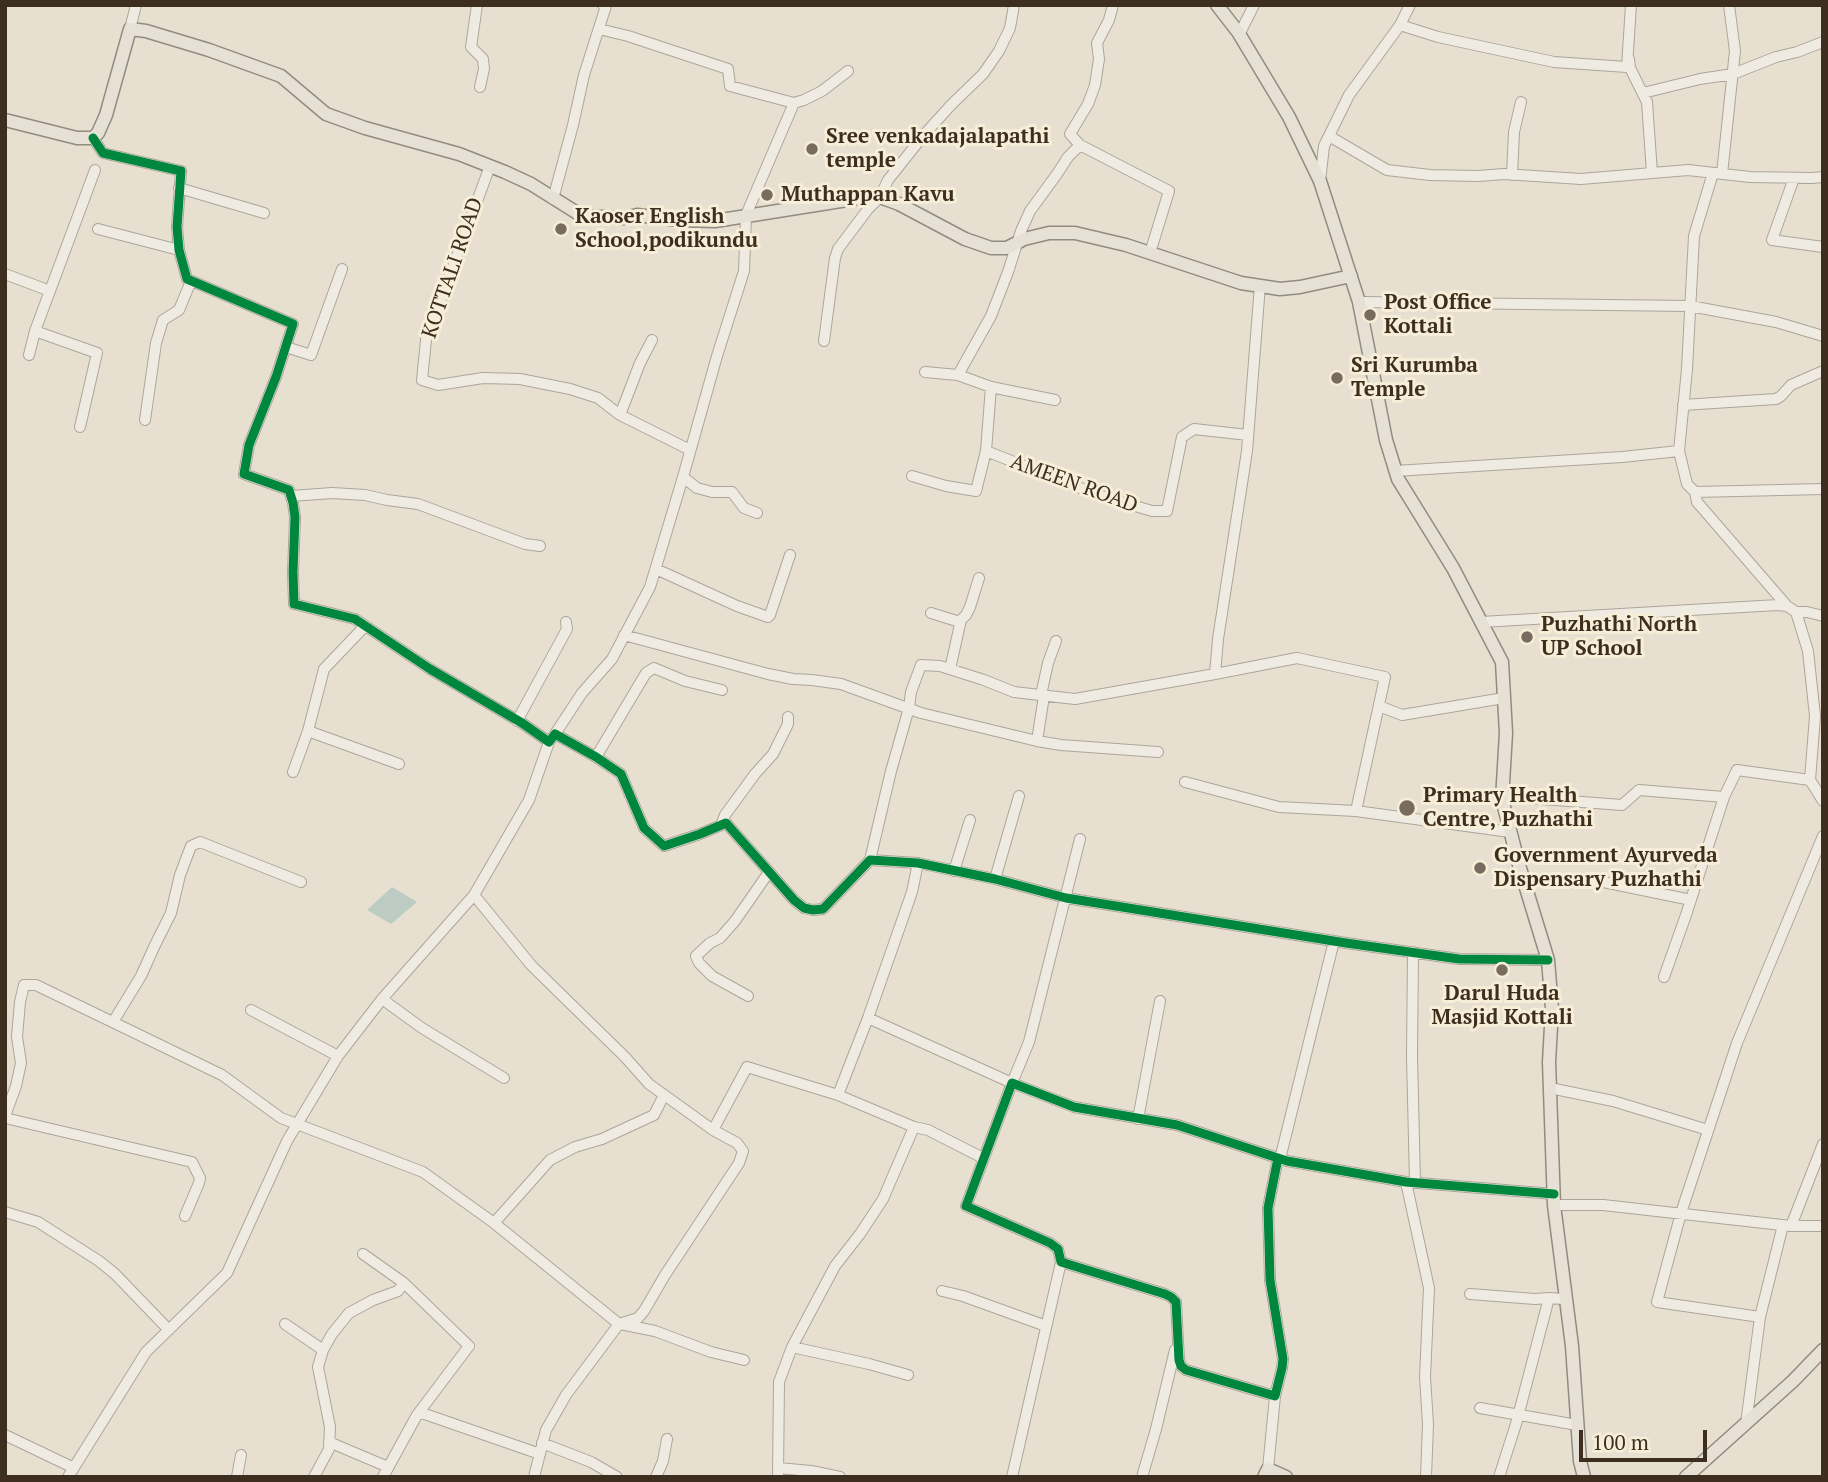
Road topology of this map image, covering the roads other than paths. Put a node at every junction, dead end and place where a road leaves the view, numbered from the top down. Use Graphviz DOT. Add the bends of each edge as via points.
graph roads {
  1 [pos="136,5"];
  2 [pos="477,5"];
  3 [pos="1014,5"];
  4 [pos="1113,5"];
  5 [pos="1217,5"];
  6 [pos="1254,5"];
  7 [pos="1410,5"];
  8 [pos="1631,5"];
  9 [pos="1729,5"];
  10 [pos="605,6"];
  11 [pos="1401,25"];
  12 [pos="130,29"];
  13 [pos="599,29"];
  14 [pos="1239,35"];
  15 [pos="1823,43"];
  16 [pos="1628,49"];
  17 [pos="848,71"];
  18 [pos="1733,74"];
  19 [pos="480,87"];
  20 [pos="1643,93"];
  21 [pos="1521,102"];
  22 [pos="794,103"];
  23 [pos="5,120"];
  24 [pos="1329,136"];
  25 [pos="93,138"];
  26 [pos="1080,145"];
  27 [pos="490,166"];
  28 [pos="95,170"];
  29 [pos="1652,173"];
  30 [pos="1512,174"];
  31 [pos="1717,174"];
  32 [pos="1823,177"];
  33 [pos="1794,178"];
  34 [pos="1320,181"];
  35 [pos="179,188"];
  36 [pos="880,197"];
  37 [pos="553,199"];
  38 [pos="264,213"];
  39 [pos="746,215"];
  40 [pos="98,229"];
  41 [pos="1018,242"];
  42 [pos="1823,247"];
  43 [pos="179,250"];
  44 [pos="1150,253"];
  45 [pos="342,269"];
  46 [pos="5,274"];
  47 [pos="1350,276"];
  48 [pos="191,281"];
  49 [pos="1260,285"];
  50 [pos="50,291"];
  51 [pos="1359,302"];
  52 [pos="1690,306"];
  53 [pos="35,331"];
  54 [pos="1823,335"];
  55 [pos="652,340"];
  56 [pos="824,341"];
  57 [pos="286,347"];
  58 [pos="29,355"];
  59 [pos="1823,371"];
  60 [pos="925,372"];
  61 [pos="958,374"];
  62 [pos="991,387"];
  63 [pos="1055,400"];
  64 [pos="1684,405"];
  65 [pos="620,415"];
  66 [pos="145,420"];
  67 [pos="80,426"];
  68 [pos="1248,435"];
  69 [pos="690,450"];
  70 [pos="986,451"];
  71 [pos="1679,451"];
  72 [pos="1395,471"];
  73 [pos="683,477"];
  74 [pos="912,477"];
  75 [pos="1823,489"];
  76 [pos="1695,492"];
  77 [pos="291,496"];
  78 [pos="757,513"];
  79 [pos="540,546"];
  80 [pos="790,555"];
  81 [pos="656,569"];
  82 [pos="979,579"];
  83 [pos="1791,609"];
  84 [pos="931,613"];
  85 [pos="1823,616"];
  86 [pos="566,622"];
  87 [pos="960,622"];
  88 [pos="1481,622"];
  89 [pos="365,626"];
  90 [pos="624,635"];
  91 [pos="1056,641"];
  92 [pos="950,669"];
  93 [pos="1215,674"];
  94 [pos="722,690"];
  95 [pos="1042,695"];
  96 [pos="1504,698"];
  97 [pos="1379,706"];
  98 [pos="909,708"];
  99 [pos="788,717"];
  100 [pos="517,721"];
  101 [pos="1819,724"];
  102 [pos="308,731"];
  103 [pos="552,738"];
  104 [pos="1037,741"];
  105 [pos="1158,752"];
  106 [pos="596,757"];
  107 [pos="399,764"];
  108 [pos="293,772"];
  109 [pos="1810,780"];
  110 [pos="1185,782"];
  111 [pos="1019,796"];
  112 [pos="1502,796"];
  113 [pos="1724,797"];
  114 [pos="1823,802"];
  115 [pos="1356,811"];
  116 [pos="970,820"];
  117 [pos="721,825"];
  118 [pos="1510,832"];
  119 [pos="1823,836"];
  120 [pos="1080,839"];
  121 [pos="870,860"];
  122 [pos="918,863"];
  123 [pos="954,871"];
  124 [pos="769,872"];
  125 [pos="995,879"];
  126 [pos="1589,879"];
  127 [pos="301,882"];
  128 [pos="474,895"];
  129 [pos="1066,898"];
  130 [pos="1691,900"];
  131 [pos="1334,941"];
  132 [pos="1413,952"];
  133 [pos="1548,960"];
  134 [pos="1664,977"];
  135 [pos="748,996"];
  136 [pos="382,999"];
  137 [pos="1160,1001"];
  138 [pos="251,1010"];
  139 [pos="869,1018"];
  140 [pos="113,1023"];
  141 [pos="338,1056"];
  142 [pos="504,1078"];
  143 [pos="1012,1083"];
  144 [pos="1550,1088"];
  145 [pos="664,1095"];
  146 [pos="838,1095"];
  147 [pos="5,1117"];
  148 [pos="1138,1119"];
  149 [pos="298,1124"];
  150 [pos="914,1127"];
  151 [pos="713,1130"];
  152 [pos="1708,1130"];
  153 [pos="1823,1144"];
  154 [pos="983,1158"];
  155 [pos="1279,1158"];
  156 [pos="1411,1183"];
  157 [pos="1554,1199"];
  158 [pos="5,1212"];
  159 [pos="1681,1213"];
  160 [pos="184,1216"];
  161 [pos="494,1223"];
  162 [pos="1787,1225"];
  163 [pos="1823,1226"];
  164 [pos="363,1254"];
  165 [pos="1061,1262"];
  166 [pos="404,1283"];
  167 [pos="942,1291"];
  168 [pos="1470,1294"];
  169 [pos="1549,1298"];
  170 [pos="1565,1299"];
  171 [pos="1760,1317"];
  172 [pos="285,1324"];
  173 [pos="619,1324"];
  174 [pos="1046,1326"];
  175 [pos="169,1329"];
  176 [pos="1178,1339"];
  177 [pos="792,1347"];
  178 [pos="323,1350"];
  179 [pos="1823,1350"];
  180 [pos="744,1360"];
  181 [pos="908,1375"];
  182 [pos="1275,1396"];
  183 [pos="1480,1408"];
  184 [pos="419,1412"];
  185 [pos="1518,1416"];
  186 [pos="1746,1424"];
  187 [pos="1577,1425"];
  188 [pos="5,1435"];
  189 [pos="667,1439"];
  190 [pos="329,1441"];
  191 [pos="542,1443"];
  192 [pos="540,1454"];
  193 [pos="241,1455"];
  194 [pos="71,1472"];
  195 [pos="386,1472"];
  196 [pos="778,1473"];
  197 [pos="1266,1473"];
  198 [pos="237,1477"];
  199 [pos="314,1477"];
  200 [pos="534,1477"];
  201 [pos="617,1477"];
  202 [pos="656,1477"];
  203 [pos="840,1477"];
  204 [pos="1012,1477"];
  205 [pos="1142,1477"];
  206 [pos="1286,1477"];
  207 [pos="1426,1477"];
  208 [pos="1499,1477"];
  209 [pos="1584,1477"];
  210 [pos="1685,1477"];
  1 -- 12 [label="street"];
  2 -- 19 [label="street" via="471,47 483,59"];
  3 -- 36 [label="street" via="1010,28 983,74 923,136"];
  4 -- 26 [label="street" via="1097,43 1095,85 1070,134"];
  5 -- 14 [label="main road"];
  6 -- 14 [label="street"];
  7 -- 11 [label="street"];
  8 -- 16 [label="street"];
  9 -- 18 [label="street"];
  10 -- 13 [label="street"];
  11 -- 16 [label="street" via="1554,62 1628,67"];
  11 -- 24 [label="street" via="1349,95"];
  12 -- 25 [label="main road" via="106,115"];
  12 -- 27 [label="main road" via="281,76 326,114"];
  13 -- 22 [label="street" via="728,69 730,86"];
  13 -- 37 [label="street"];
  14 -- 34 [label="main road" via="1289,117"];
  15 -- 18 [label="street"];
  16 -- 20 [label="street" via="1630,68"];
  17 -- 22 [label="street"];
  18 -- 20 [label="street"];
  18 -- 31 [label="street"];
  20 -- 29 [label="street"];
  21 -- 30 [label="street"];
  22 -- 39 [label="street"];
  23 -- 25 [label="main road"];
  24 -- 30 [label="street" via="1387,170 1430,175"];
  24 -- 34 [label="street"];
  25 -- 35 [label="street" via="103,153 181,172"];
  26 -- 41 [label="street" via="1030,211"];
  26 -- 44 [label="street" via="1170,191"];
  27 -- 37 [label="main road"];
  27 -- 65 [label="street, KOTTALI ROAD" via="426,340 422,380 438,385 483,377 520,379 598,398"];
  28 -- 50 [label="street"];
  29 -- 30 [label="street" via="1581,179"];
  29 -- 31 [label="street" via="1688,170"];
  31 -- 33 [label="street"];
  31 -- 52 [label="street" via="1694,236"];
  32 -- 33 [label="street"];
  33 -- 42 [label="street" via="1772,240"];
  34 -- 47 [label="main road"];
  35 -- 38 [label="street"];
  35 -- 43 [label="street"];
  36 -- 39 [label="main road"];
  36 -- 41 [label="main road" via="991,248"];
  36 -- 56 [label="street" via="838,248"];
  37 -- 39 [label="main road" via="582,216 715,221"];
  39 -- 69 [label="street" via="744,271"];
  40 -- 43 [label="street"];
  41 -- 44 [label="main road" via="1049,233 1075,233"];
  41 -- 61 [label="street" via="991,316"];
  43 -- 48 [label="street"];
  44 -- 49 [label="main road"];
  45 -- 57 [label="street" via="311,355"];
  46 -- 50 [label="street"];
  47 -- 49 [label="main road" via="1300,287"];
  47 -- 51 [label="main road"];
  48 -- 57 [label="street" via="293,324"];
  48 -- 66 [label="street" via="179,310 163,320"];
  49 -- 68 [label="street"];
  50 -- 53 [label="street"];
  51 -- 52 [label="street"];
  51 -- 72 [label="main road"];
  52 -- 54 [label="street"];
  52 -- 64 [label="street"];
  53 -- 58 [label="street"];
  53 -- 67 [label="street" via="97,353"];
  55 -- 65 [label="street"];
  57 -- 77 [label="street" via="249,445 244,474 289,489"];
  59 -- 64 [label="street" via="1791,385 1776,399"];
  60 -- 61 [label="street"];
  61 -- 62 [label="street"];
  62 -- 63 [label="street"];
  62 -- 70 [label="street, AMEEN ROAD"];
  64 -- 71 [label="street"];
  65 -- 69 [label="street, KOTTALI ROAD"];
  68 -- 70 [label="street, AMEEN ROAD" via="1194,429 1182,437 1167,511 1098,495"];
  68 -- 93 [label="street"];
  69 -- 73 [label="street"];
  70 -- 74 [label="street" via="976,491"];
  71 -- 72 [label="street"];
  71 -- 76 [label="street" via="1687,484"];
  72 -- 88 [label="main road"];
  73 -- 78 [label="street" via="697,488 732,492 744,508"];
  73 -- 81 [label="street"];
  75 -- 76 [label="street"];
  76 -- 83 [label="street" via="1697,502"];
  77 -- 79 [label="street" via="365,495 418,504"];
  77 -- 89 [label="street" via="294,604 355,619"];
  80 -- 81 [label="street" via="768,617"];
  81 -- 90 [label="street"];
  82 -- 87 [label="street"];
  83 -- 85 [label="street"];
  83 -- 88 [label="street"];
  83 -- 101 [label="street" via="1808,651"];
  84 -- 87 [label="street"];
  86 -- 100 [label="street" via="567,629"];
  87 -- 92 [label="street"];
  88 -- 96 [label="main road" via="1502,662"];
  89 -- 100 [label="street"];
  89 -- 102 [label="street" via="324,668"];
  90 -- 98 [label="street" via="768,674 841,684"];
  90 -- 103 [label="street" via="612,659"];
  91 -- 95 [label="street"];
  92 -- 95 [label="street" via="1014,692"];
  92 -- 98 [label="street" via="921,665"];
  93 -- 95 [label="street" via="1075,699"];
  93 -- 97 [label="street" via="1297,658 1385,677"];
  94 -- 106 [label="street" via="654,668 646,673"];
  95 -- 104 [label="street"];
  96 -- 97 [label="street" via="1402,715"];
  96 -- 112 [label="main road"];
  97 -- 115 [label="street"];
  98 -- 104 [label="street"];
  98 -- 121 [label="street"];
  99 -- 117 [label="street" via="773,754"];
  100 -- 103 [label="street"];
  101 -- 109 [label="street"];
  102 -- 107 [label="street"];
  102 -- 108 [label="street"];
  103 -- 106 [label="street"];
  103 -- 128 [label="street" via="529,800"];
  104 -- 105 [label="street"];
  106 -- 117 [label="street" via="621,774 644,828 664,846"];
  109 -- 113 [label="street" via="1737,770"];
  109 -- 114 [label="street"];
  110 -- 115 [label="street" via="1279,807"];
  111 -- 125 [label="street"];
  112 -- 113 [label="street" via="1622,805 1639,790"];
  112 -- 118 [label="main road"];
  113 -- 130 [label="street"];
  115 -- 118 [label="street"];
  116 -- 123 [label="street"];
  117 -- 124 [label="street" via="726,823"];
  118 -- 133 [label="main road"];
  119 -- 152 [label="street" via="1737,1042"];
  120 -- 129 [label="street"];
  121 -- 122 [label="street"];
  121 -- 124 [label="street" via="823,909 804,908"];
  122 -- 123 [label="street"];
  122 -- 139 [label="street"];
  123 -- 125 [label="street"];
  124 -- 135 [label="street" via="735,921 696,956 712,976"];
  125 -- 129 [label="street"];
  126 -- 130 [label="street"];
  127 -- 140 [label="street" via="200,842 191,846 171,913"];
  128 -- 136 [label="street"];
  128 -- 145 [label="street" via="531,965"];
  129 -- 131 [label="street"];
  129 -- 143 [label="street" via="1028,1042"];
  130 -- 134 [label="street"];
  131 -- 132 [label="street"];
  131 -- 155 [label="street"];
  132 -- 133 [label="street" via="1459,959"];
  132 -- 156 [label="street"];
  133 -- 144 [label="main road"];
  136 -- 141 [label="street"];
  136 -- 142 [label="street"];
  137 -- 148 [label="street"];
  138 -- 141 [label="street"];
  139 -- 143 [label="street"];
  139 -- 146 [label="street"];
  140 -- 147 [label="street" via="36,985 24,985 17,1037 21,1063"];
  140 -- 149 [label="street" via="222,1075 281,1118"];
  141 -- 149 [label="street"];
  143 -- 148 [label="street" via="1074,1107"];
  143 -- 154 [label="street"];
  144 -- 152 [label="street" via="1613,1101"];
  144 -- 157 [label="main road"];
  145 -- 151 [label="street"];
  145 -- 161 [label="street" via="654,1115 550,1160"];
  146 -- 150 [label="street"];
  146 -- 151 [label="street" via="747,1067"];
  147 -- 160 [label="street" via="192,1162 200,1178"];
  148 -- 155 [label="street" via="1177,1125"];
  149 -- 161 [label="street" via="423,1172"];
  149 -- 175 [label="street" via="227,1273"];
  150 -- 154 [label="street"];
  150 -- 177 [label="street" via="883,1199 835,1266"];
  151 -- 173 [label="street" via="737,1143 743,1151 739,1163 644,1311"];
  152 -- 159 [label="street"];
  153 -- 162 [label="street"];
  154 -- 165 [label="street" via="966,1206 1050,1243 1058,1249"];
  155 -- 156 [label="street"];
  155 -- 182 [label="street" via="1268,1208 1270,1280 1283,1359"];
  156 -- 157 [label="street"];
  156 -- 207 [label="street" via="1429,1288 1424,1377"];
  157 -- 159 [label="street"];
  157 -- 170 [label="main road"];
  158 -- 175 [label="street" via="38,1222 99,1261"];
  159 -- 162 [label="street"];
  159 -- 171 [label="street" via="1657,1302"];
  161 -- 173 [label="street"];
  162 -- 163 [label="street"];
  162 -- 171 [label="street"];
  164 -- 166 [label="street"];
  165 -- 174 [label="street"];
  165 -- 176 [label="street" via="1171,1297"];
  166 -- 178 [label="street" via="398,1291 349,1313"];
  166 -- 184 [label="street" via="469,1346"];
  167 -- 174 [label="street"];
  168 -- 169 [label="street"];
  169 -- 170 [label="street"];
  169 -- 185 [label="street"];
  170 -- 187 [label="main road"];
  171 -- 186 [label="street"];
  172 -- 178 [label="street"];
  173 -- 180 [label="street"];
  173 -- 191 [label="street" via="566,1395"];
  174 -- 204 [label="street"];
  175 -- 194 [label="street" via="146,1352"];
  176 -- 182 [label="street" via="1179,1360 1186,1370"];
  176 -- 205 [label="street"];
  177 -- 181 [label="street"];
  177 -- 196 [label="street" via="779,1382"];
  178 -- 190 [label="street" via="318,1367"];
  179 -- 186 [label="main road"];
  182 -- 197 [label="street"];
  183 -- 185 [label="street"];
  184 -- 192 [label="street"];
  184 -- 195 [label="street"];
  185 -- 187 [label="street"];
  185 -- 208 [label="street"];
  186 -- 210 [label="main road"];
  187 -- 209 [label="main road"];
  188 -- 194 [label="street"];
  189 -- 202 [label="street"];
  190 -- 195 [label="street"];
  190 -- 199 [label="street"];
  191 -- 192 [label="street"];
  191 -- 201 [label="street"];
  192 -- 200 [label="street"];
  193 -- 198 [label="street"];
  196 -- 203 [label="street"];
  197 -- 206 [label="main road"];
}
